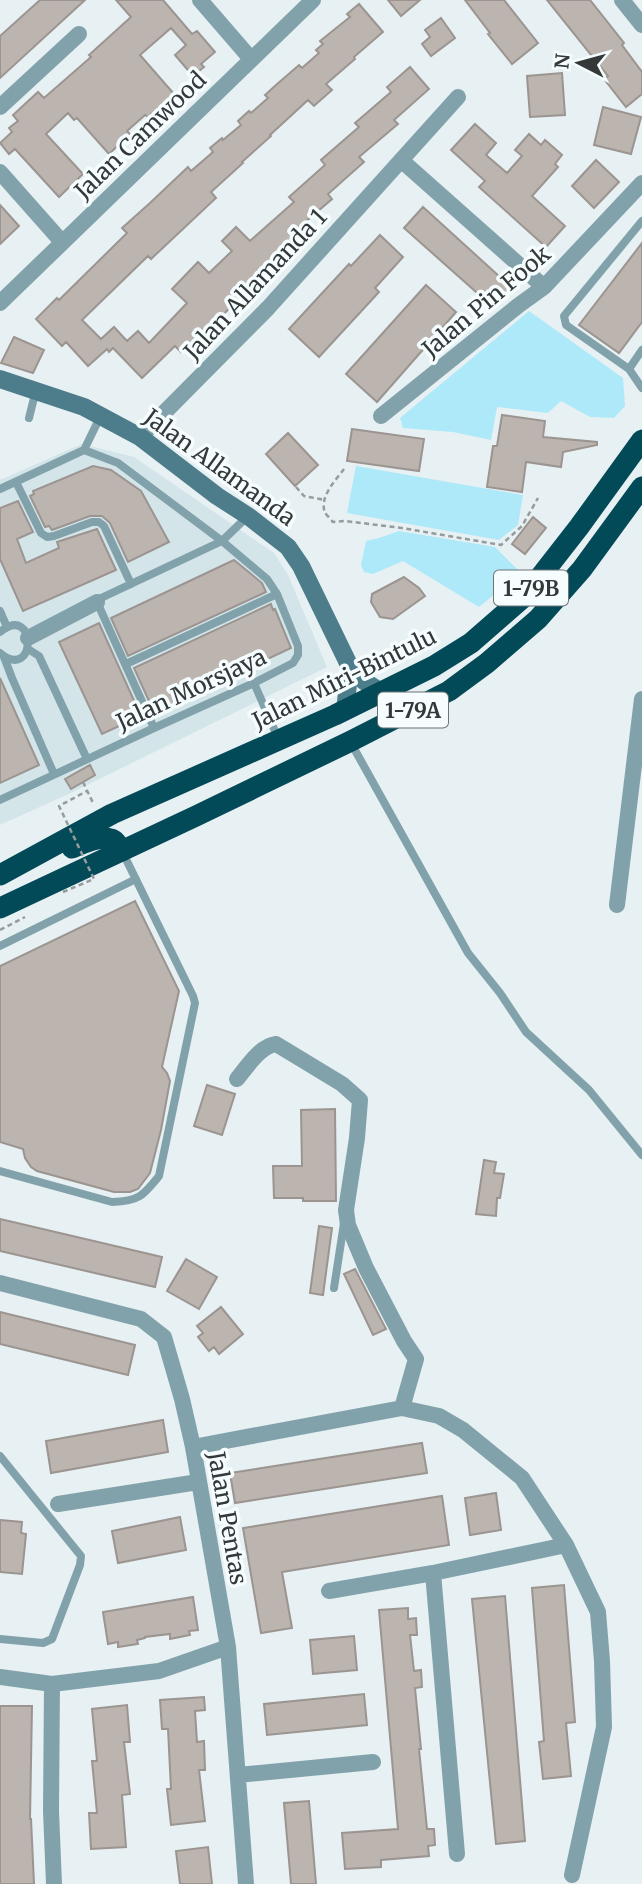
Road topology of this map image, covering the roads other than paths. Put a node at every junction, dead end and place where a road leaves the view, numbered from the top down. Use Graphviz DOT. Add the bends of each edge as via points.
graph roads {
  1 [pos="200,0"];
  2 [pos="313,0"];
  3 [pos="622,0"];
  4 [pos="642,25"];
  5 [pos="79,34"];
  6 [pos="251,60"];
  7 [pos="458,97"];
  8 [pos="0,107"];
  9 [pos="401,160"];
  10 [pos="0,172"];
  11 [pos="642,186"];
  12 [pos="642,221"];
  13 [pos="62,242"];
  14 [pos="544,287"];
  15 [pos="0,303"];
  16 [pos="642,349"];
  17 [pos="629,369"];
  18 [pos="0,379"];
  19 [pos="642,388"];
  20 [pos="36,390"];
  21 [pos="101,415"];
  22 [pos="381,416"];
  23 [pos="29,418"];
  24 [pos="140,437"];
  25 [pos="642,440"];
  26 [pos="84,450"];
  27 [pos="16,482"];
  28 [pos="642,487"];
  29 [pos="0,489"];
  30 [pos="247,516"];
  31 [pos="222,541"];
  32 [pos="131,583"];
  33 [pos="277,594"];
  34 [pos="97,604"];
  35 [pos="0,611"];
  36 [pos="4,629"];
  37 [pos="28,643"];
  38 [pos="2,655"];
  39 [pos="126,664"];
  40 [pos="350,667"];
  41 [pos="254,683"];
  42 [pos="381,692"];
  43 [pos="642,699"];
  44 [pos="345,710"];
  45 [pos="154,727"];
  46 [pos="279,741"];
  47 [pos="351,741"];
  48 [pos="87,759"];
  49 [pos="54,774"];
  50 [pos="0,800"];
  51 [pos="122,851"];
  52 [pos="20,865"];
  53 [pos="0,875"];
  54 [pos="136,879"];
  55 [pos="617,905"];
  56 [pos="0,908"];
  57 [pos="0,946"];
  58 [pos="237,1079"];
  59 [pos="642,1155"];
  60 [pos="0,1171"];
  61 [pos="346,1210"];
  62 [pos="0,1283"];
  63 [pos="334,1288"];
  64 [pos="402,1408"];
  65 [pos="192,1447"];
  66 [pos="0,1456"];
  67 [pos="198,1482"];
  68 [pos="58,1504"];
  69 [pos="566,1545"];
  70 [pos="433,1573"];
  71 [pos="328,1591"];
  72 [pos="0,1639"];
  73 [pos="228,1647"];
  74 [pos="0,1677"];
  75 [pos="52,1684"];
  76 [pos="373,1762"];
  77 [pos="238,1775"];
  78 [pos="457,1854"];
  79 [pos="572,1875"];
  80 [pos="54,1884"];
  81 [pos="246,1884"];
  1 -- 6 [label="street"];
  2 -- 6 [label="street, Jalan Camwood"];
  3 -- 4 [label="street"];
  5 -- 8 [label="street"];
  6 -- 13 [label="street, Jalan Camwood"];
  7 -- 9 [label="street, Jalan Allamanda 1"];
  9 -- 14 [label="street"];
  9 -- 24 [label="street, Jalan Allamanda 1" via="268,308"];
  10 -- 13 [label="street"];
  11 -- 14 [label="street, Jalan Pin Fook"];
  12 -- 17 [label="lane" via="564,316 566,325"];
  13 -- 15 [label="street, Jalan Camwood"];
  14 -- 22 [label="street, Jalan Pin Fook"];
  16 -- 17 [label="lane"];
  17 -- 19 [label="lane"];
  18 -- 20 [label="street, Jalan Allamanda"];
  20 -- 21 [label="street, Jalan Allamanda"];
  20 -- 23 [label="lane"];
  21 -- 24 [label="street, Jalan Allamanda"];
  21 -- 26 [label="lane"];
  24 -- 30 [label="street, Jalan Allamanda"];
  25 -- 42 [label="highway, Jalan Miri-Bintulu / 1-79B" via="526,595 471,643"];
  26 -- 27 [label="lane"];
  26 -- 31 [label="lane, Jalan Morsjaya" via="118,463"];
  27 -- 29 [label="lane"];
  27 -- 32 [label="lane" via="47,537 92,522 104,526"];
  28 -- 47 [label="highway, 1-79A" via="582,569 538,619 449,691"];
  30 -- 31 [label="lane"];
  30 -- 40 [label="street, Jalan Allamanda" via="296,555"];
  31 -- 32 [label="lane"];
  31 -- 33 [label="lane, Jalan Morsjaya" via="267,579"];
  32 -- 34 [label="lane"];
  33 -- 39 [label="lane"];
  33 -- 41 [label="lane, Jalan Morsjaya" via="298,655 293,663"];
  34 -- 37 [label="street"];
  34 -- 39 [label="lane"];
  35 -- 36 [label="lane"];
  36 -- 37 [label="lane" via="22,629"];
  37 -- 38 [label="lane" via="20,657"];
  37 -- 48 [label="lane" via="39,656"];
  38 -- 49 [label="lane"];
  39 -- 45 [label="lane"];
  40 -- 42 [label="street, Jalan Allamanda"];
  40 -- 44 [label="street"];
  41 -- 45 [label="lane, Jalan Morsjaya"];
  41 -- 46 [label="lane"];
  42 -- 44 [label="highway, Jalan Miri-Bintulu / 1-79B"];
  43 -- 55 [label="street"];
  44 -- 46 [label="highway, Jalan Miri-Bintulu / 1-79B"];
  45 -- 48 [label="lane, Jalan Morsjaya"];
  46 -- 52 [label="highway, Jalan Miri-Bintulu / 1-79B" via="112,814"];
  47 -- 51 [label="highway, 1-79A"];
  47 -- 59 [label="lane" via="468,953 526,1032 589,1090"];
  48 -- 49 [label="lane, Jalan Morsjaya"];
  49 -- 50 [label="lane, Jalan Morsjaya"];
  51 -- 52 [label="highway" via="114,840 101,838"];
  51 -- 54 [label="lane"];
  51 -- 56 [label="highway, 1-79A"];
  52 -- 53 [label="highway, Jalan Miri-Bintulu / 1-79B"];
  54 -- 57 [label="lane"];
  54 -- 60 [label="lane" via="195,1003 159,1176 146,1193 130,1202 112,1202"];
  58 -- 61 [label="street" via="264,1048 276,1044 342,1084 360,1101"];
  61 -- 63 [label="lane"];
  61 -- 64 [label="street" via="366,1268 416,1359"];
  62 -- 65 [label="street, Jalan Pentas" via="141,1319 164,1337"];
  64 -- 65 [label="street"];
  64 -- 69 [label="street" via="439,1416 463,1430 522,1478"];
  65 -- 67 [label="street, Jalan Pentas"];
  66 -- 72 [label="lane" via="81,1556 52,1639 43,1643"];
  67 -- 68 [label="street"];
  67 -- 73 [label="street, Jalan Pentas"];
  69 -- 70 [label="street"];
  69 -- 79 [label="street" via="598,1612 604,1727"];
  70 -- 71 [label="street"];
  70 -- 78 [label="street"];
  73 -- 75 [label="street" via="159,1671"];
  73 -- 77 [label="street, Jalan Pentas"];
  74 -- 75 [label="street"];
  75 -- 80 [label="street"];
  76 -- 77 [label="street"];
  77 -- 81 [label="street, Jalan Pentas"];
}
